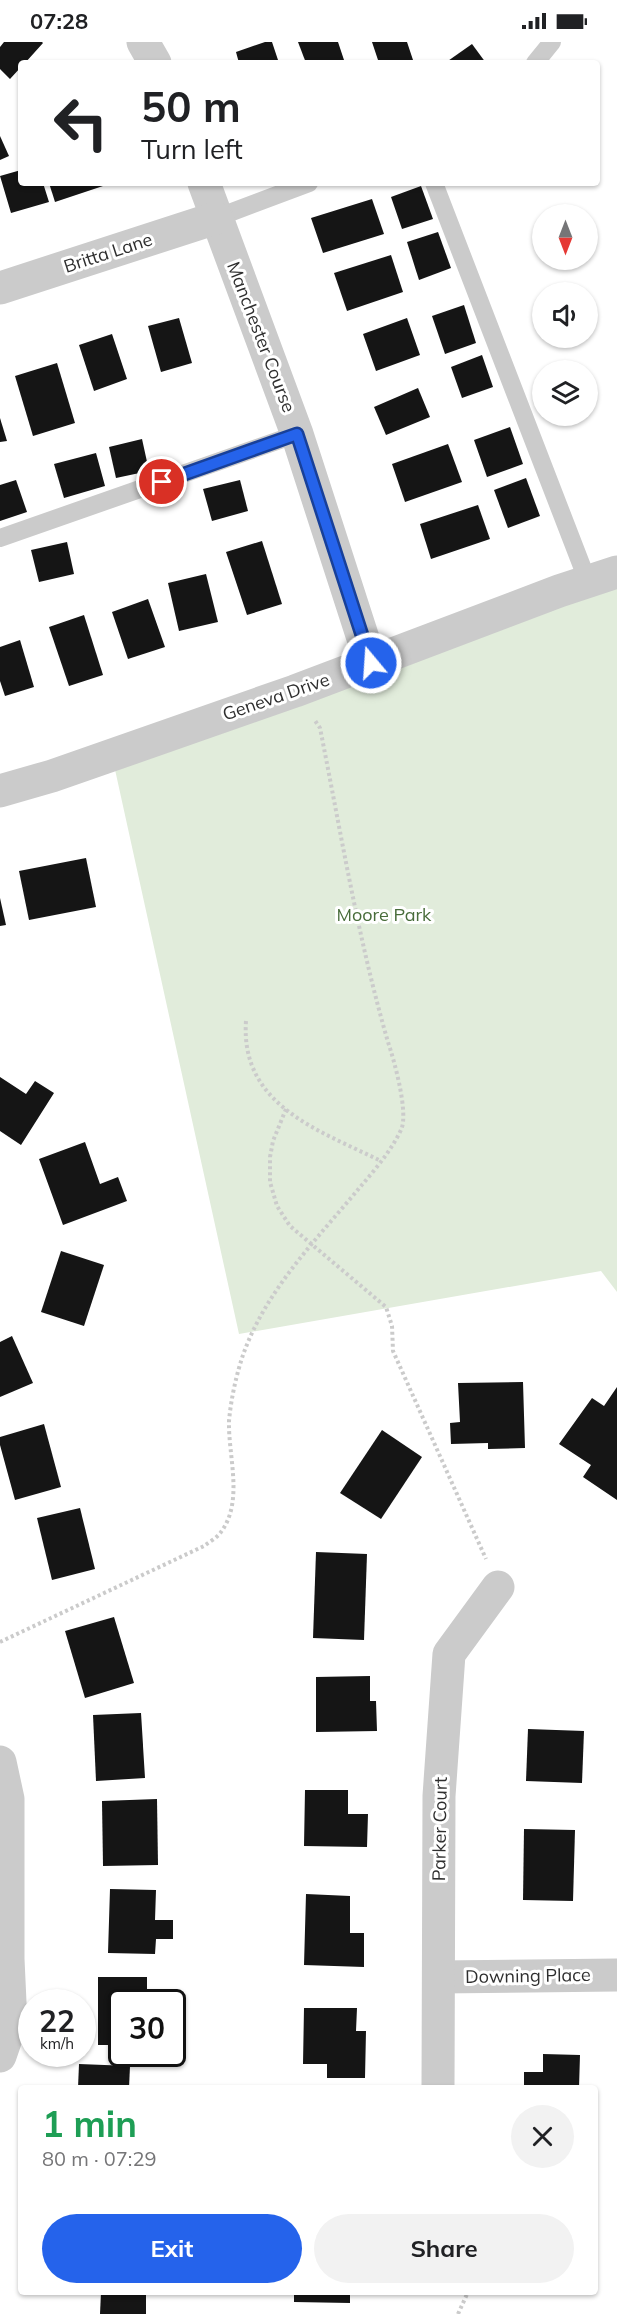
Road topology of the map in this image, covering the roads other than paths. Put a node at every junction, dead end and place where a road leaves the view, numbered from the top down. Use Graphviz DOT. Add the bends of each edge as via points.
graph roads {
  1 [pos="143,42"];
  2 [pos="552,42"];
  3 [pos="153,60"];
  4 [pos="538,60"];
  5 [pos="205,186"];
  6 [pos="301,186"];
  7 [pos="435,186"];
  8 [pos="216,218"];
  9 [pos="0,288"];
  10 [pos="297,434"];
  11 [pos="0,538"];
  12 [pos="602,577"];
  13 [pos="371,663"];
  14 [pos="0,791"];
  15 [pos="498,1587"];
  16 [pos="0,1762"];
  17 [pos="617,1975"];
  18 [pos="439,1977"];
  19 [pos="0,2056"];
  20 [pos="438,2085"];
  1 -- 3 [label="street"];
  2 -- 4 [label="lane"];
  5 -- 8 [label="street, Manchester Course"];
  6 -- 8 [label="lane"];
  7 -- 12 [label="lane"];
  8 -- 9 [label="street, Britta Lane"];
  8 -- 10 [label="street, Manchester Course"];
  10 -- 11 [label="lane"];
  10 -- 13 [label="street, Manchester Course"];
  12 -- 13 [label="street, Geneva Drive"];
  13 -- 14 [label="street, Geneva Drive"];
  15 -- 18 [label="street, Parker Court" via="449,1654 439,1796"];
  16 -- 19 [label="street" via="8,1799 11,2024"];
  17 -- 18 [label="street, Downing Place"];
  18 -- 20 [label="street, Parker Court"];
}
